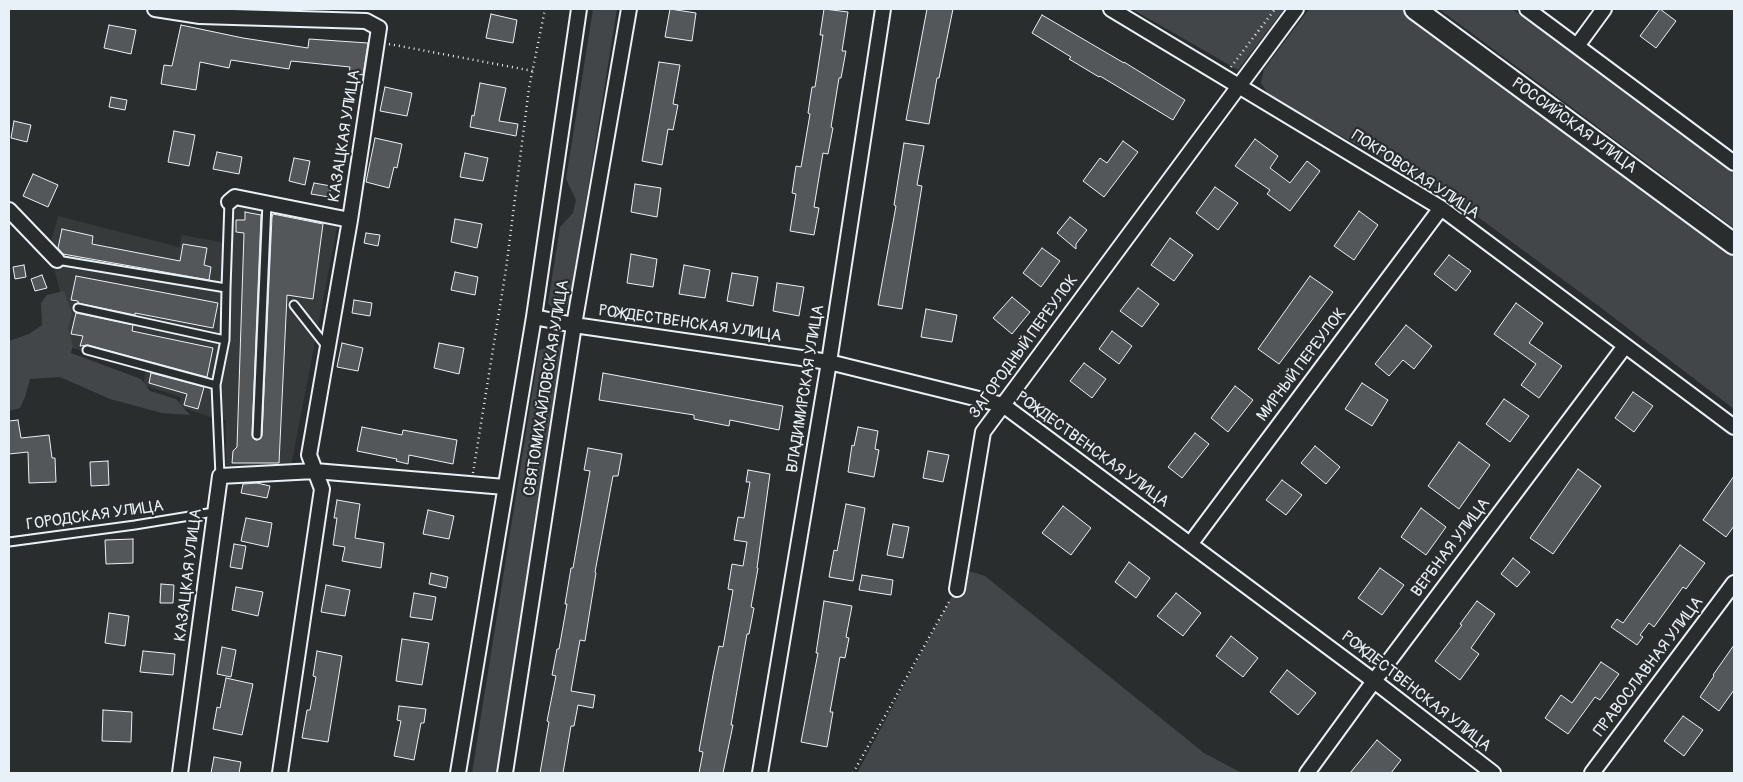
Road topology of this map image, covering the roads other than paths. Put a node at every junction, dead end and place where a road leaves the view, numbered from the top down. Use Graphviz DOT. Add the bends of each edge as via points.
graph roads {
  1 [pos="155,9"];
  2 [pos="579,9"];
  3 [pos="629,9"];
  4 [pos="883,9"];
  5 [pos="1111,9"];
  6 [pos="1296,9"];
  7 [pos="1415,9"];
  8 [pos="1527,9"];
  9 [pos="1604,9"];
  10 [pos="1577,46"];
  11 [pos="1239,86"];
  12 [pos="1734,162"];
  13 [pos="229,202"];
  14 [pos="267,202"];
  15 [pos="1440,208"];
  16 [pos="9,210"];
  17 [pos="350,220"];
  18 [pos="1734,244"];
  19 [pos="57,260"];
  20 [pos="226,288"];
  21 [pos="294,305"];
  22 [pos="78,308"];
  23 [pos="534,317"];
  24 [pos="574,325"];
  25 [pos="225,340"];
  26 [pos="1626,346"];
  27 [pos="328,347"];
  28 [pos="87,350"];
  29 [pos="829,362"];
  30 [pos="216,385"];
  31 [pos="1003,405"];
  32 [pos="1734,427"];
  33 [pos="257,435"];
  34 [pos="315,471"];
  35 [pos="220,476"];
  36 [pos="505,487"];
  37 [pos="214,512"];
  38 [pos="9,542"];
  39 [pos="1191,544"];
  40 [pos="1734,583"];
  41 [pos="957,588"];
  42 [pos="1374,681"];
  43 [pos="180,773"];
  44 [pos="280,773"];
  45 [pos="458,773"];
  46 [pos="505,773"];
  47 [pos="760,773"];
  48 [pos="1307,773"];
  49 [pos="1493,773"];
  50 [pos="1592,773"];
  1 -- 17 [label="street, КАЗАЦКАЯ УЛИЦА" via="200,16 366,20 380,28"];
  2 -- 23 [label="street, СВЯТОМИХАЙЛОВСКАЯ УЛИЦА"];
  3 -- 24 [label="street, СВЯТОМИХАЙЛОВСКАЯ УЛИЦА"];
  4 -- 29 [label="street, ВЛАДИМИРСКАЯ УЛИЦА"];
  5 -- 11 [label="street, ПОКРОВСКАЯ УЛИЦА"];
  6 -- 11 [label="street, ЗАГОРОДНЫЙ ПЕРЕУЛОК"];
  7 -- 18 [label="main road, РОССИЙСКАЯ УЛИЦА"];
  8 -- 10 [label="street"];
  9 -- 10 [label="street"];
  10 -- 12 [label="street"];
  11 -- 15 [label="street, ПОКРОВСКАЯ УЛИЦА"];
  11 -- 31 [label="street, ЗАГОРОДНЫЙ ПЕРЕУЛОК"];
  13 -- 14 [label="street" via="235,197"];
  13 -- 20 [label="lane"];
  14 -- 17 [label="street"];
  14 -- 33 [label="lane"];
  15 -- 26 [label="street, ПОКРОВСКАЯ УЛИЦА"];
  15 -- 39 [label="street, МИРНЫЙ ПЕРЕУЛОК"];
  16 -- 19 [label="street"];
  17 -- 27 [label="street, КАЗАЦКАЯ УЛИЦА"];
  19 -- 20 [label="lane"];
  20 -- 25 [label="lane"];
  21 -- 27 [label="lane"];
  22 -- 25 [label="lane"];
  23 -- 24 [label="street, РОЖДЕСТВЕНСКАЯ УЛИЦА"];
  23 -- 36 [label="street, СВЯТОМИХАЙЛОВСКАЯ УЛИЦА"];
  24 -- 29 [label="street, РОЖДЕСТВЕНСКАЯ УЛИЦА"];
  24 -- 46 [label="street, СВЯТОМИХАЙЛОВСКАЯ УЛИЦА"];
  25 -- 30 [label="lane"];
  26 -- 32 [label="street, ПОКРОВСКАЯ УЛИЦА"];
  26 -- 42 [label="street, ВЕРБНАЯ УЛИЦА"];
  27 -- 34 [label="street, КАЗАЦКАЯ УЛИЦА" via="309,455"];
  28 -- 30 [label="lane"];
  29 -- 31 [label="street, РОЖДЕСТВЕНСКАЯ УЛИЦА"];
  29 -- 47 [label="street, ВЛАДИМИРСКАЯ УЛИЦА"];
  30 -- 35 [label="lane"];
  31 -- 39 [label="street, РОЖДЕСТВЕНСКАЯ УЛИЦА"];
  31 -- 41 [label="street, ЗАГОРОДНЫЙ ПЕРЕУЛОК" via="983,432"];
  34 -- 35 [label="street"];
  34 -- 36 [label="street"];
  34 -- 44 [label="street, КАЗАЦКАЯ УЛИЦА" via="322,489"];
  35 -- 37 [label="street, КАЗАЦКАЯ УЛИЦА"];
  36 -- 45 [label="street, СВЯТОМИХАЙЛОВСКАЯ УЛИЦА"];
  37 -- 38 [label="lane, ГОРОДСКАЯ УЛИЦА"];
  37 -- 43 [label="street, КАЗАЦКАЯ УЛИЦА"];
  39 -- 42 [label="street, РОЖДЕСТВЕНСКАЯ УЛИЦА"];
  40 -- 50 [label="street, ПРАВОСЛАВНАЯ УЛИЦА"];
  42 -- 48 [label="street, ВЕРБНАЯ УЛИЦА"];
  42 -- 49 [label="street, РОЖДЕСТВЕНСКАЯ УЛИЦА"];
}
